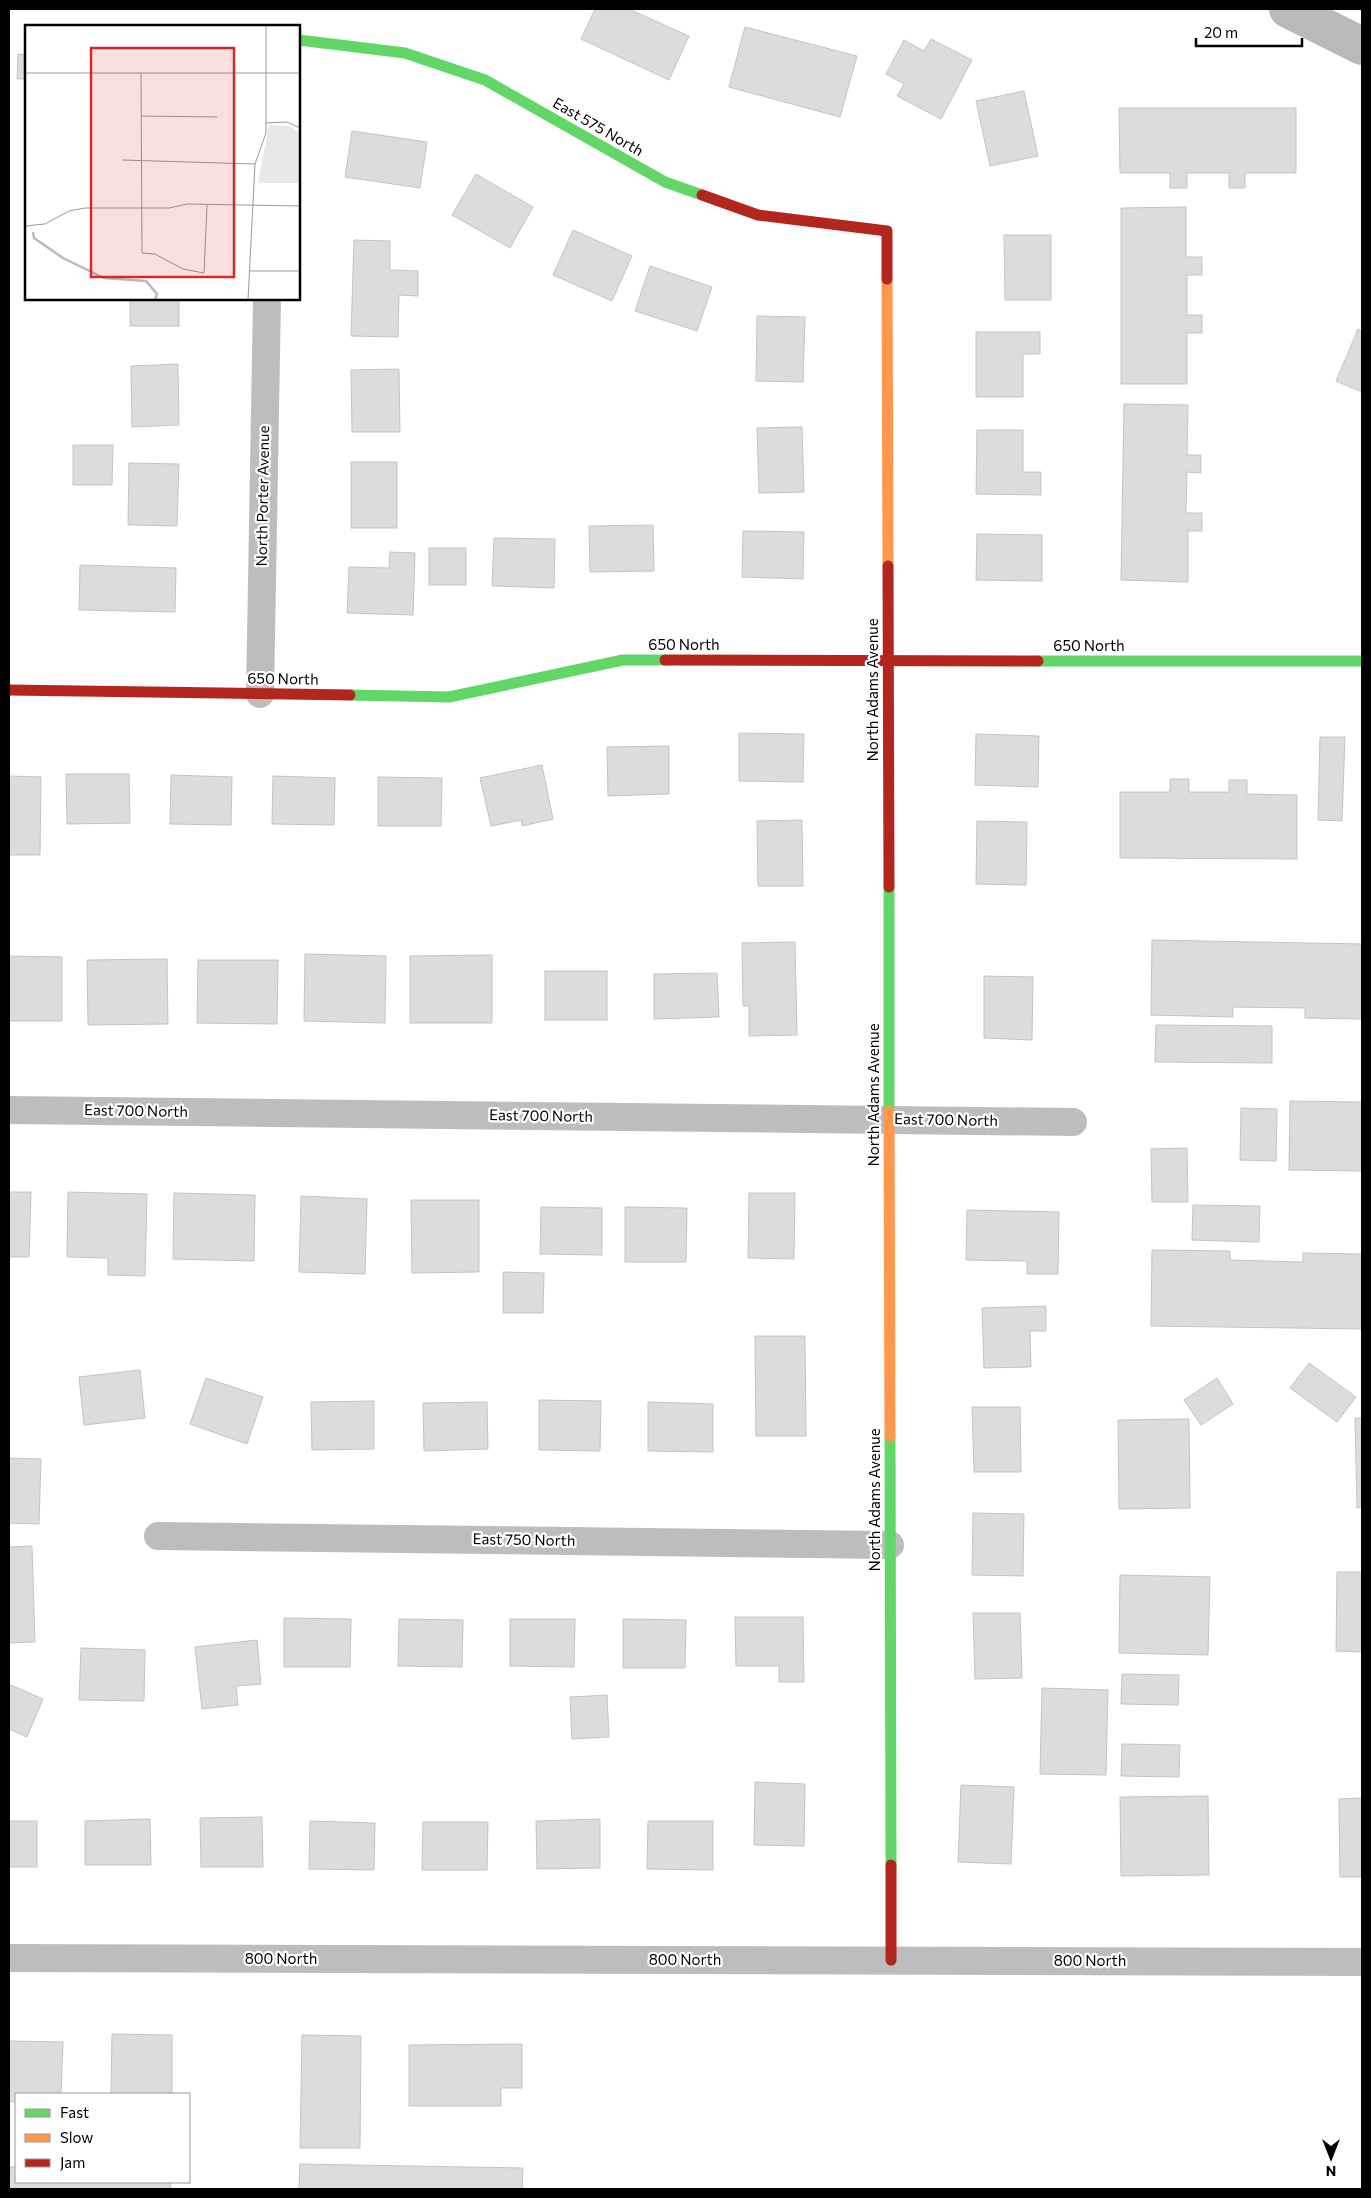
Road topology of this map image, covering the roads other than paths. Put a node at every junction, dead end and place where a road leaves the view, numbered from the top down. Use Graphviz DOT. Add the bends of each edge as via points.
graph roads {
  1 [pos="300,40"];
  2 [pos="886,230"];
  3 [pos="267,300"];
  4 [pos="888,661"];
  5 [pos="1362,662"];
  6 [pos="9,690"];
  7 [pos="260,694"];
  8 [pos="9,1110"];
  9 [pos="889,1120"];
  10 [pos="1074,1122"];
  11 [pos="158,1536"];
  12 [pos="890,1544"];
  13 [pos="9,1958"];
  14 [pos="891,1960"];
  15 [pos="1362,1962"];
  1 -- 2 [label="street, East 575 North" via="405,53 485,80 665,182 758,215"];
  2 -- 4 [label="street, North Adams Avenue"];
  3 -- 7 [label="street, North Porter Avenue"];
  4 -- 5 [label="street, 650 North"];
  4 -- 7 [label="street, 650 North" via="622,660 449,697"];
  4 -- 9 [label="street, North Adams Avenue"];
  6 -- 7 [label="street, 650 North"];
  8 -- 9 [label="street, East 700 North"];
  9 -- 10 [label="street, East 700 North"];
  9 -- 12 [label="street, North Adams Avenue"];
  11 -- 12 [label="street, East 750 North"];
  12 -- 14 [label="street, North Adams Avenue"];
  13 -- 14 [label="street, 800 North"];
  14 -- 15 [label="street, 800 North"];
}
